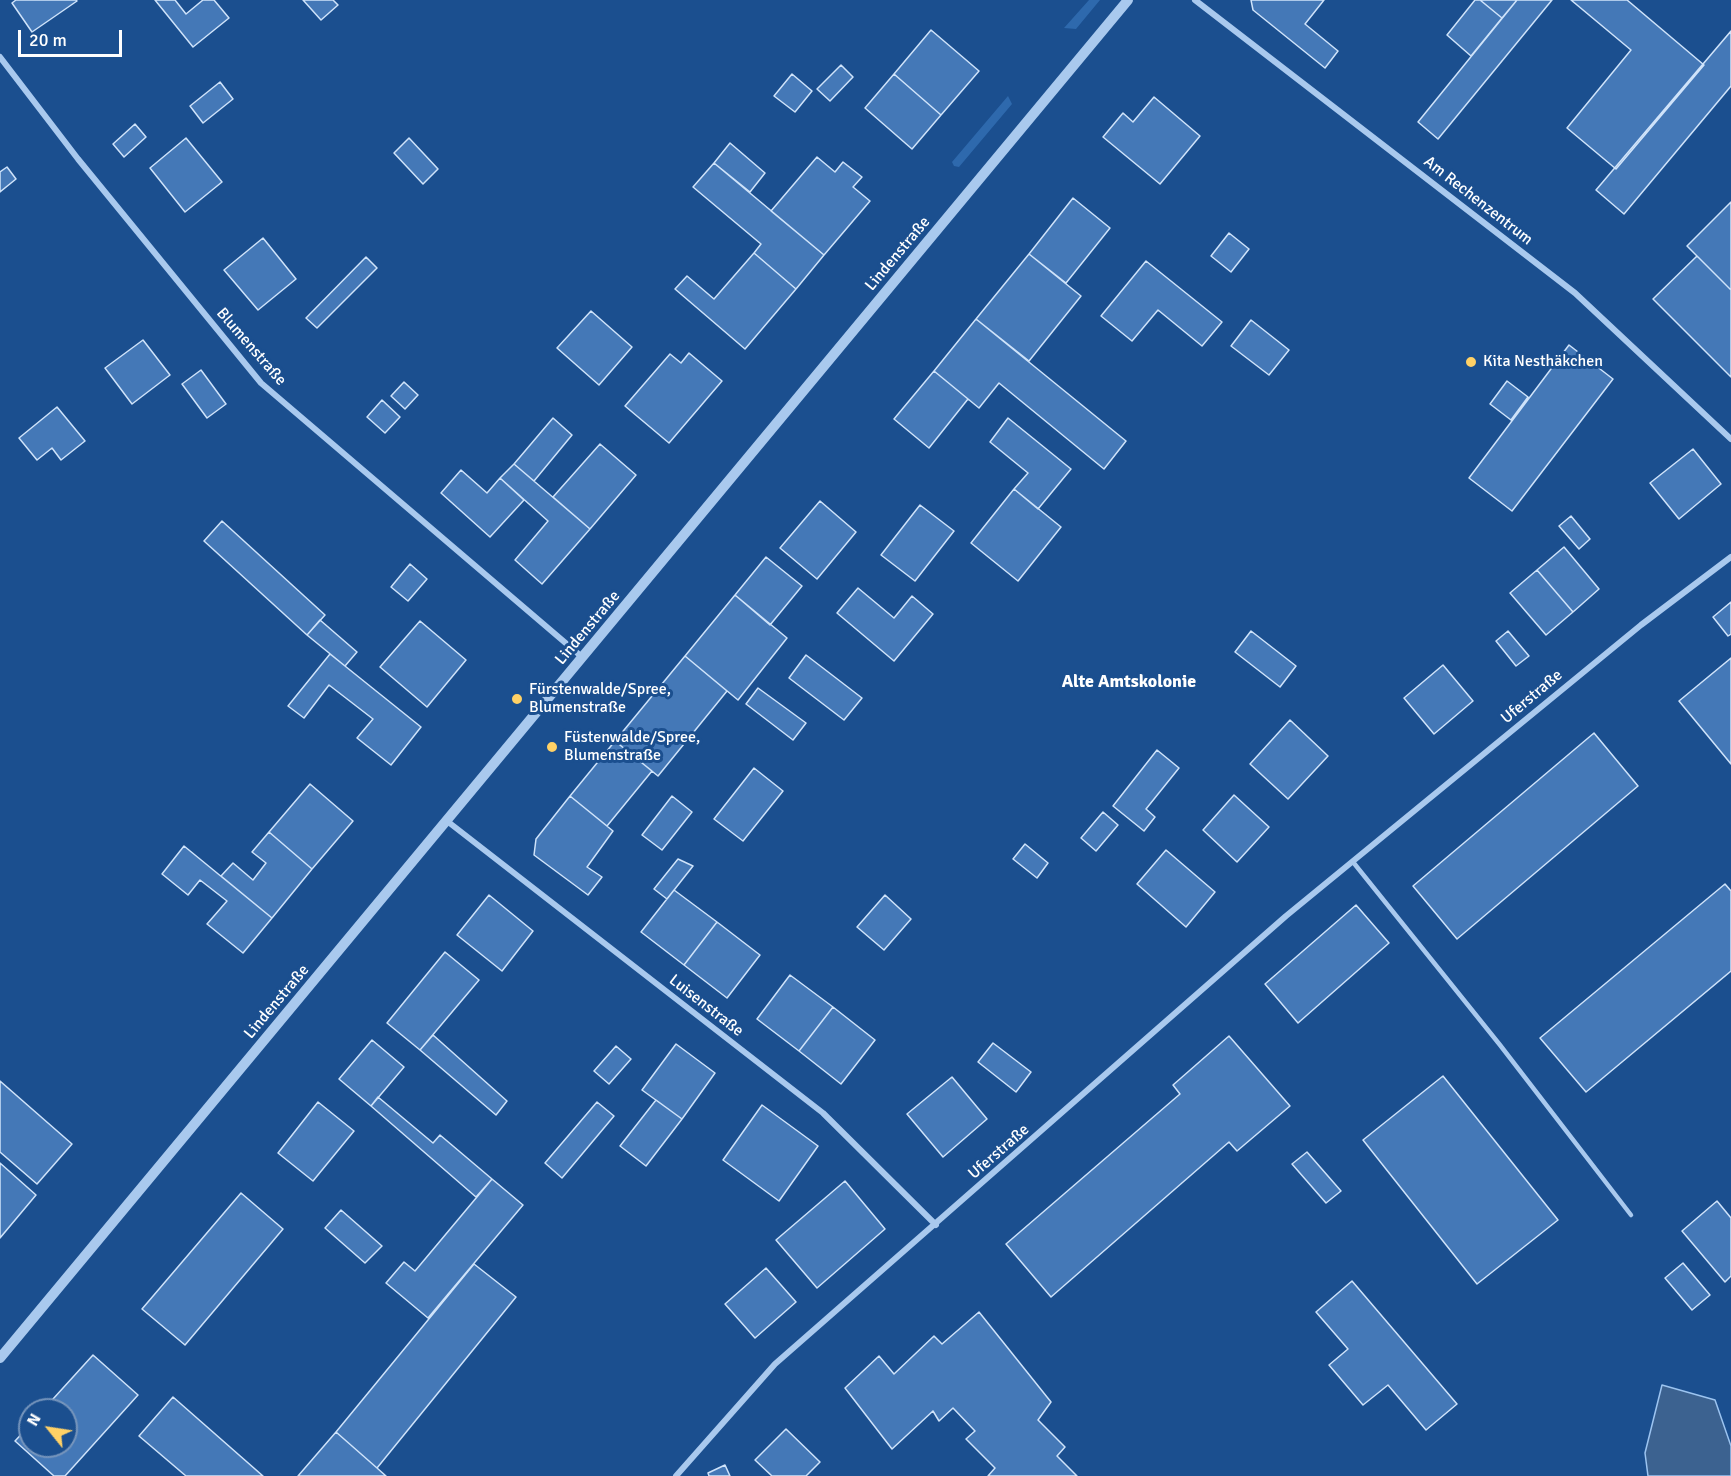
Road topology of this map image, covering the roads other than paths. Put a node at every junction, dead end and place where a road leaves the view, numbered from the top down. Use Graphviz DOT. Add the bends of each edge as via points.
graph roads {
  1 [pos="1128,0"];
  2 [pos="1195,0"];
  3 [pos="0,57"];
  4 [pos="1731,439"];
  5 [pos="1731,557"];
  6 [pos="583,658"];
  7 [pos="447,822"];
  8 [pos="1353,862"];
  9 [pos="1631,1215"];
  10 [pos="936,1226"];
  11 [pos="0,1358"];
  12 [pos="676,1476"];
  1 -- 6 [label="street, Lindenstraße"];
  2 -- 4 [label="street, Am Rechenzentrum" via="1575,293"];
  3 -- 6 [label="street, Blumenstraße" via="261,383"];
  5 -- 8 [label="street, Uferstraße" via="1641,625"];
  6 -- 7 [label="street, Lindenstraße"];
  7 -- 10 [label="street, Luisenstraße" via="823,1113"];
  7 -- 11 [label="street, Lindenstraße"];
  8 -- 9 [label="lane"];
  8 -- 10 [label="street, Uferstraße" via="1286,916"];
  10 -- 12 [label="street, Uferstraße" via="775,1364"];
}
